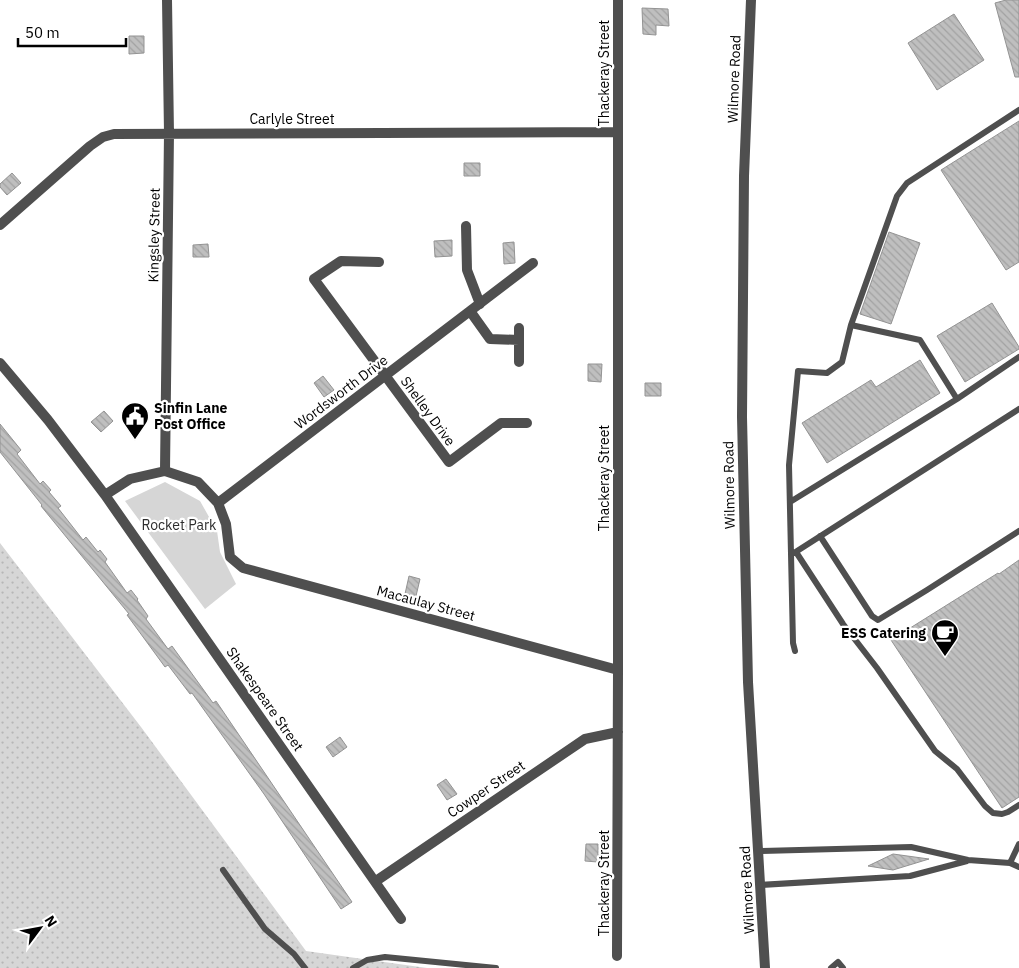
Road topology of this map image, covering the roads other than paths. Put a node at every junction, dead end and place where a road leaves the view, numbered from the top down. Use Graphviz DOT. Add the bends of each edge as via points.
graph roads {
  1 [pos="167,0"];
  2 [pos="618,0"];
  3 [pos="751,0"];
  4 [pos="1019,110"];
  5 [pos="618,132"];
  6 [pos="169,133"];
  7 [pos="0,225"];
  8 [pos="466,226"];
  9 [pos="379,262"];
  10 [pos="533,263"];
  11 [pos="480,304"];
  12 [pos="470,311"];
  13 [pos="851,325"];
  14 [pos="519,328"];
  15 [pos="519,340"];
  16 [pos="1019,357"];
  17 [pos="519,362"];
  18 [pos="0,363"];
  19 [pos="385,376"];
  20 [pos="957,399"];
  21 [pos="1019,409"];
  22 [pos="527,423"];
  23 [pos="165,471"];
  24 [pos="105,495"];
  25 [pos="218,502"];
  26 [pos="790,502"];
  27 [pos="1019,531"];
  28 [pos="820,536"];
  29 [pos="793,554"];
  30 [pos="795,651"];
  31 [pos="618,670"];
  32 [pos="618,732"];
  33 [pos="1019,805"];
  34 [pos="1019,844"];
  35 [pos="758,851"];
  36 [pos="968,860"];
  37 [pos="1010,863"];
  38 [pos="1019,867"];
  39 [pos="223,870"];
  40 [pos="376,881"];
  41 [pos="760,884"];
  42 [pos="402,920"];
  43 [pos="617,956"];
  44 [pos="305,968"];
  45 [pos="353,968"];
  46 [pos="496,968"];
  47 [pos="765,968"];
  48 [pos="831,968"];
  49 [pos="843,968"];
  1 -- 6 [label="street, Kingsley Street"];
  2 -- 5 [label="street, Thackeray Street"];
  3 -- 35 [label="street, Wilmore Road" via="744,176 742,416 748,682"];
  4 -- 13 [label="lane" via="907,183 896,196"];
  5 -- 6 [label="street, Carlyle Street"];
  5 -- 31 [label="street, Thackeray Street"];
  6 -- 7 [label="street, Carlyle Street" via="103,137"];
  6 -- 23 [label="street, Kingsley Street"];
  8 -- 11 [label="street" via="467,270"];
  9 -- 19 [label="street, Shelley Drive" via="341,261 314,280"];
  10 -- 11 [label="street, Wordsworth Drive"];
  11 -- 12 [label="street, Wordsworth Drive"];
  12 -- 15 [label="street" via="490,339"];
  12 -- 19 [label="street, Wordsworth Drive"];
  13 -- 20 [label="lane" via="920,340"];
  13 -- 26 [label="lane" via="842,362 827,373 798,371 789,465"];
  14 -- 15 [label="street"];
  15 -- 17 [label="street"];
  16 -- 20 [label="lane"];
  18 -- 24 [label="street, Shakespeare Street"];
  19 -- 22 [label="street, Shelley Drive" via="449,462 501,423"];
  19 -- 25 [label="street, Wordsworth Drive"];
  20 -- 26 [label="lane"];
  21 -- 28 [label="lane"];
  23 -- 24 [label="street" via="130,479"];
  23 -- 25 [label="street" via="198,482"];
  24 -- 40 [label="street, Shakespeare Street"];
  25 -- 31 [label="street, Macaulay Street" via="226,524 230,557 243,568"];
  26 -- 29 [label="lane"];
  27 -- 28 [label="lane" via="878,620 872,616"];
  28 -- 29 [label="lane"];
  29 -- 30 [label="lane"];
  29 -- 33 [label="lane" via="935,751 957,769 993,813 1002,814"];
  31 -- 32 [label="street, Thackeray Street"];
  32 -- 40 [label="street, Cowper Street" via="585,739"];
  32 -- 43 [label="street, Thackeray Street"];
  34 -- 37 [label="lane"];
  35 -- 36 [label="lane" via="911,847"];
  35 -- 41 [label="street, Wilmore Road"];
  36 -- 37 [label="lane"];
  36 -- 41 [label="lane" via="910,876"];
  37 -- 38 [label="lane"];
  39 -- 44 [label="lane" via="265,929"];
  40 -- 42 [label="street, Shakespeare Street"];
  41 -- 47 [label="street, Wilmore Road"];
  45 -- 46 [label="lane" via="367,960 385,957"];
  48 -- 49 [label="lane" via="838,962"];
}
